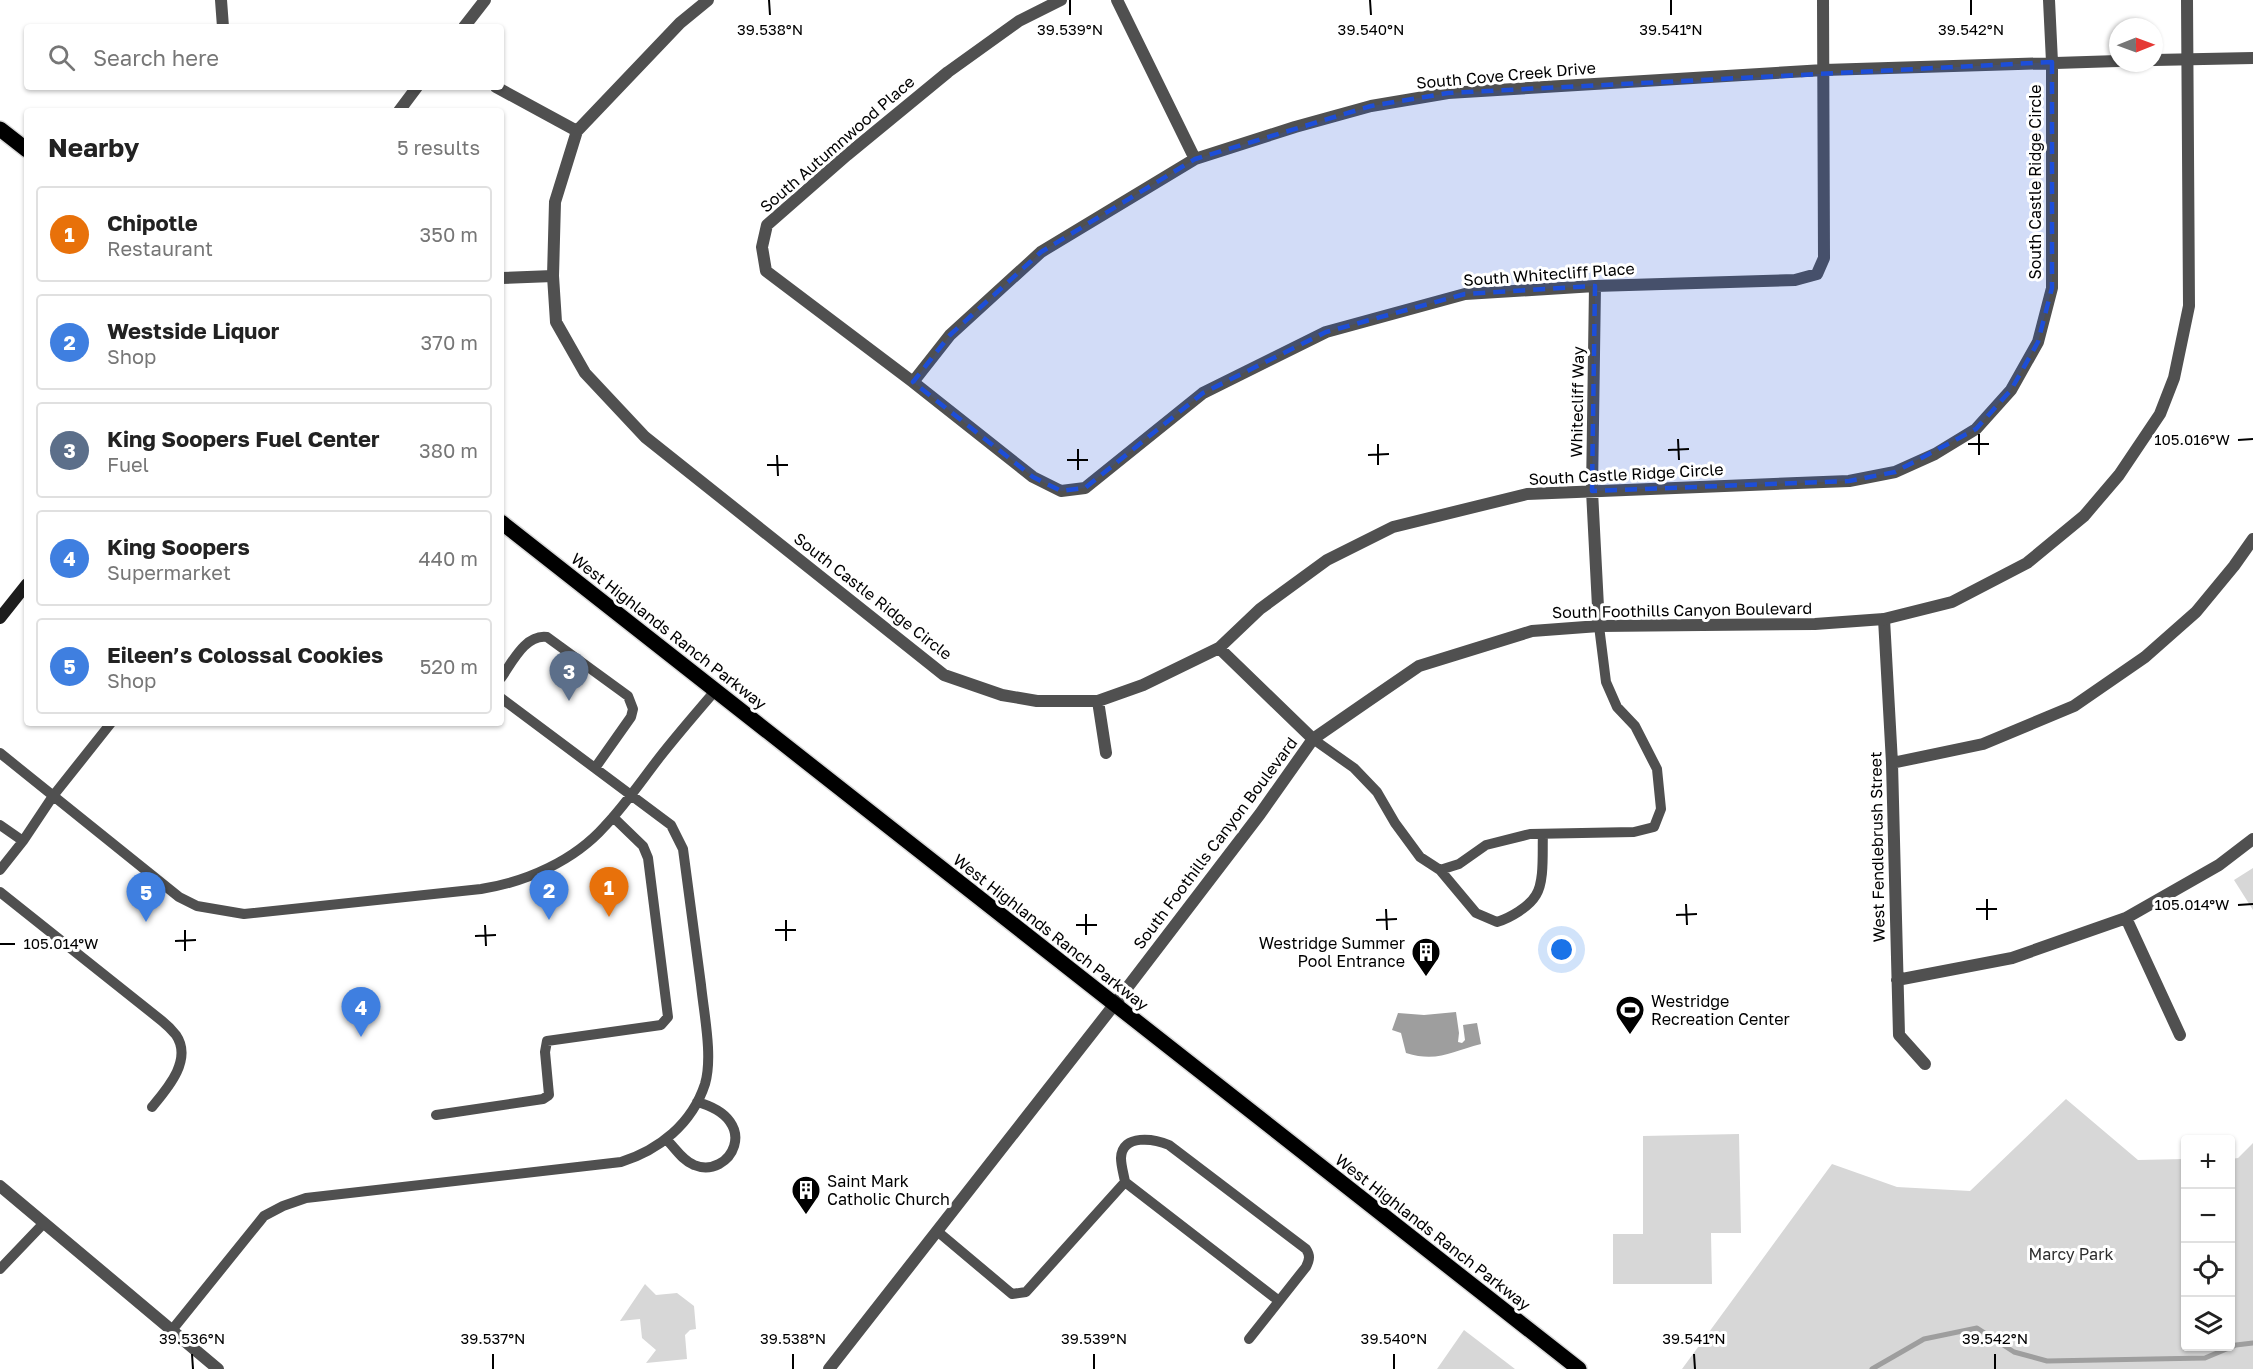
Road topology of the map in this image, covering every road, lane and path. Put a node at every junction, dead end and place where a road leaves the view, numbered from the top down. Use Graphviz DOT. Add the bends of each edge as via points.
graph roads {
  1 [pos="221,0"];
  2 [pos="485,0"];
  3 [pos="708,0"];
  4 [pos="1061,0"];
  5 [pos="1117,0"];
  6 [pos="1823,0"];
  7 [pos="2049,0"];
  8 [pos="2187,0"];
  9 [pos="223,24"];
  10 [pos="466,24"];
  11 [pos="2253,58"];
  12 [pos="2189,59"];
  13 [pos="2163,60"];
  14 [pos="2109,61"];
  15 [pos="2052,62"];
  16 [pos="1824,70"];
  17 [pos="415,90"];
  18 [pos="501,90"];
  19 [pos="401,108"];
  20 [pos="0,129"];
  21 [pos="576,131"];
  22 [pos="24,148"];
  23 [pos="1195,159"];
  24 [pos="553,276"];
  25 [pos="504,278"];
  26 [pos="1595,286"];
  27 [pos="913,382"];
  28 [pos="1592,491"];
  29 [pos="504,524"];
  30 [pos="2253,540"];
  31 [pos="24,588"];
  32 [pos="0,618"];
  33 [pos="1884,619"];
  34 [pos="1599,626"];
  35 [pos="1219,648"];
  36 [pos="504,674"];
  37 [pos="716,691"];
  38 [pos="504,700"];
  39 [pos="1098,701"];
  40 [pos="109,726"];
  41 [pos="1313,739"];
  42 [pos="0,753"];
  43 [pos="1106,753"];
  44 [pos="1892,763"];
  45 [pos="595,768"];
  46 [pos="630,795"];
  47 [pos="53,796"];
  48 [pos="613,817"];
  49 [pos="0,825"];
  50 [pos="1543,834"];
  51 [pos="23,841"];
  52 [pos="2251,844"];
  53 [pos="0,870"];
  54 [pos="1440,870"];
  55 [pos="0,892"];
  56 [pos="2126,918"];
  57 [pos="1897,980"];
  58 [pos="1114,1005"];
  59 [pos="2180,1035"];
  60 [pos="1925,1064"];
  61 [pos="697,1102"];
  62 [pos="152,1107"];
  63 [pos="436,1115"];
  64 [pos="667,1140"];
  65 [pos="1125,1182"];
  66 [pos="0,1186"];
  67 [pos="44,1223"];
  68 [pos="937,1231"];
  69 [pos="0,1269"];
  70 [pos="1279,1301"];
  71 [pos="172,1330"];
  72 [pos="1249,1339"];
  73 [pos="218,1369"];
  74 [pos="829,1369"];
  75 [pos="1579,1369"];
  1 -- 9 [label="street"];
  2 -- 10 [label="street"];
  3 -- 21 [label="street, South Castle Ridge Circle" via="680,22"];
  4 -- 27 [label="street, South Autumnwood Place" via="1019,21 948,72 767,225 762,247 766,271"];
  5 -- 23 [label="street"];
  6 -- 16 [label="street"];
  7 -- 15 [label="street, South Castle Ridge Circle"];
  8 -- 12 [label="street, South Foothills Canyon Boulevard"];
  11 -- 12 [label="street"];
  12 -- 13 [label="street"];
  12 -- 33 [label="street, South Foothills Canyon Boulevard" via="2189,306 2174,378 2160,414 2119,475 2084,516 2027,563 1952,602"];
  14 -- 15 [label="street, South Cove Creek Drive"];
  15 -- 16 [label="street, South Cove Creek Drive"];
  15 -- 28 [label="street, South Castle Ridge Circle" via="2052,288 2038,342 2011,390 1976,429 1896,472 1849,481"];
  16 -- 23 [label="street, South Cove Creek Drive" via="1448,93 1371,106"];
  16 -- 26 [label="street, South Whitecliff Place" via="1824,258 1817,274 1795,280"];
  17 -- 19 [label="street"];
  18 -- 21 [label="street"];
  20 -- 22 [label="main road"];
  21 -- 24 [label="street, South Castle Ridge Circle" via="555,202"];
  23 -- 27 [label="street, South Cove Creek Drive" via="1041,252 950,335"];
  24 -- 25 [label="street"];
  24 -- 39 [label="street, South Castle Ridge Circle" via="556,322 585,373 645,437 944,675 1002,695"];
  26 -- 27 [label="street, South Whitecliff Place" via="1465,294 1326,332 1203,393 1085,488 1061,491 1034,477"];
  26 -- 28 [label="street, Whitecliff Way"];
  28 -- 34 [label="street, Whitecliff Way"];
  28 -- 35 [label="street, South Castle Ridge Circle" via="1527,494 1393,527 1327,560 1260,609"];
  29 -- 37 [label="main road, West Highlands Ranch Parkway"];
  30 -- 44 [label="street" via="2196,612 2145,657 2074,706 1983,744"];
  31 -- 32 [label="main road"];
  33 -- 34 [label="street, South Foothills Canyon Boulevard" via="1815,624"];
  33 -- 44 [label="street, West Fendlebrush Street"];
  34 -- 41 [label="street, South Foothills Canyon Boulevard" via="1532,631 1419,666"];
  34 -- 50 [label="lane" via="1606,682 1617,707 1635,726 1657,769 1661,808 1654,827 1634,832"];
  35 -- 39 [label="street, South Castle Ridge Circle" via="1143,685"];
  35 -- 41 [label="street"];
  36 -- 45 [label="lane" via="533,638 548,637 628,696 631,717"];
  37 -- 46 [label="lane"];
  37 -- 58 [label="main road, West Highlands Ranch Parkway"];
  38 -- 45 [label="lane"];
  39 -- 43 [label="street"];
  40 -- 47 [label="lane"];
  41 -- 54 [label="lane" via="1354,768 1377,792 1420,857"];
  41 -- 58 [label="street, South Foothills Canyon Boulevard"];
  42 -- 47 [label="lane"];
  44 -- 57 [label="street, West Fendlebrush Street"];
  45 -- 46 [label="lane"];
  46 -- 48 [label="lane"];
  46 -- 61 [label="lane" via="671,825 683,849 708,1059 705,1083"];
  47 -- 48 [label="lane" via="179,897 197,906 244,914 501,886 570,856"];
  47 -- 51 [label="lane"];
  48 -- 63 [label="lane" via="643,846 648,858 668,1017 662,1025 547,1041 549,1095 543,1099"];
  49 -- 51 [label="lane"];
  50 -- 54 [label="lane" via="1486,845 1459,864"];
  50 -- 54 [label="lane" via="1542,870 1536,895 1513,916 1497,922 1476,913"];
  51 -- 53 [label="lane"];
  52 -- 56 [label="street"];
  55 -- 62 [label="lane" via="176,1035 180,1054 174,1081"];
  56 -- 57 [label="street" via="2012,958"];
  56 -- 59 [label="street"];
  57 -- 60 [label="street, West Fendlebrush Street" via="1899,1035"];
  58 -- 68 [label="street, South Foothills Canyon Boulevard"];
  58 -- 75 [label="main road, West Highlands Ranch Parkway"];
  61 -- 64 [label="lane"];
  61 -- 64 [label="lane" via="719,1109 731,1121 735,1145 727,1159 714,1166 696,1167"];
  64 -- 71 [label="lane" via="621,1162 306,1198 284,1206 264,1216"];
  65 -- 68 [label="lane" via="1026,1293 1012,1294"];
  65 -- 70 [label="lane"];
  65 -- 70 [label="lane" via="1121,1157 1124,1147 1135,1140 1157,1140 1306,1248 1310,1261"];
  66 -- 67 [label="street"];
  67 -- 69 [label="lane"];
  67 -- 71 [label="street"];
  68 -- 74 [label="street, South Foothills Canyon Boulevard"];
  70 -- 72 [label="lane"];
  71 -- 73 [label="street"];
}
